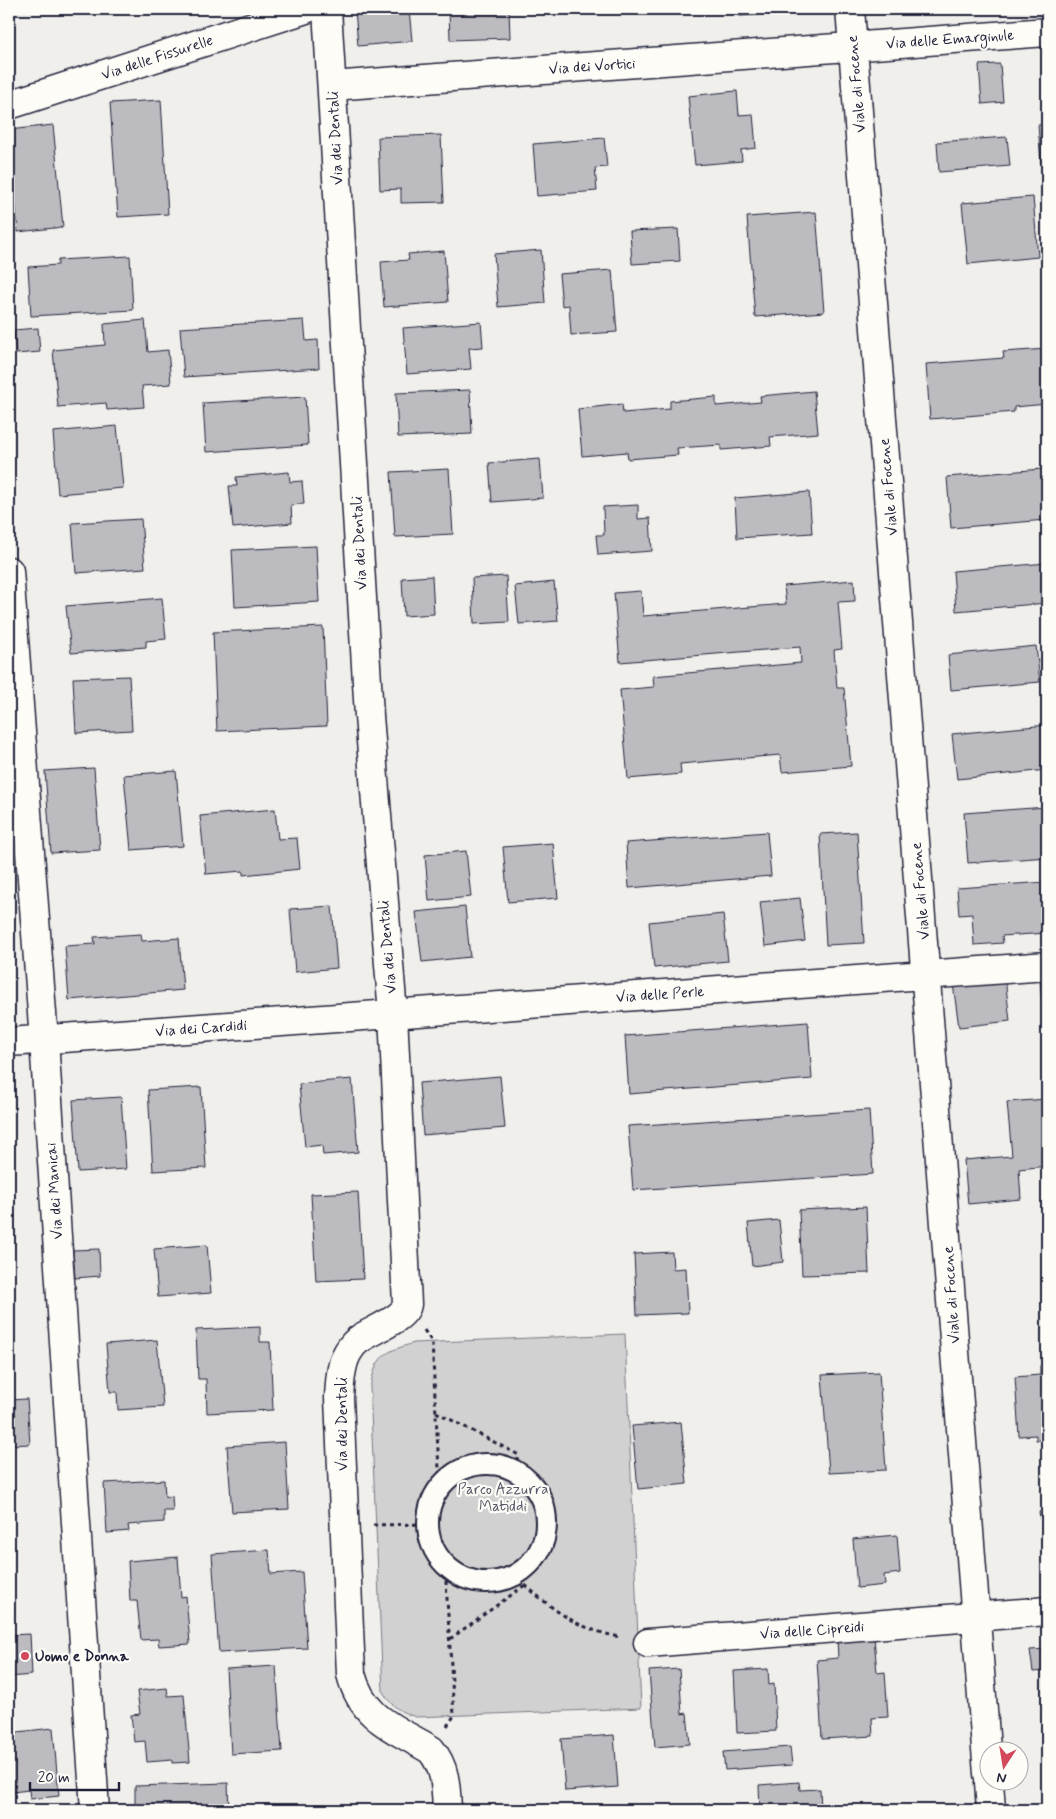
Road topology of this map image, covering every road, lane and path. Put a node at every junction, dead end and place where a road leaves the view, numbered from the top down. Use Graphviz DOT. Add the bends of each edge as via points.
graph roads {
  1 [pos="306,9"];
  2 [pos="327,9"];
  3 [pos="850,9"];
  4 [pos="1047,32"];
  5 [pos="853,46"];
  6 [pos="332,86"];
  7 [pos="9,105"];
  8 [pos="9,571"];
  9 [pos="1047,966"];
  10 [pos="927,975"];
  11 [pos="393,1014"];
  12 [pos="44,1040"];
  13 [pos="9,1042"];
  14 [pos="407,1304"];
  15 [pos="436,1412"];
  16 [pos="512,1470"];
  17 [pos="440,1487"];
  18 [pos="428,1524"];
  19 [pos="344,1526"];
  20 [pos="445,1565"];
  21 [pos="522,1579"];
  22 [pos="1047,1611"];
  23 [pos="976,1617"];
  24 [pos="450,1640"];
  25 [pos="648,1643"];
  26 [pos="986,1742"];
  27 [pos="431,1750"];
  28 [pos="990,1792"];
  29 [pos="95,1810"];
  30 [pos="447,1810"];
  31 [pos="991,1810"];
  1 -- 7 [label="street, Via delle Fissurelle"];
  2 -- 6 [label="street, Via dei Dentali"];
  3 -- 5 [label="street, Viale di Focene"];
  4 -- 5 [label="street, Via delle Emarginule"];
  5 -- 6 [label="street, Via dei Vortici"];
  5 -- 10 [label="street, Viale di Focene"];
  6 -- 11 [label="street, Via dei Dentali" via="369,716"];
  8 -- 12 [label="street, Via dei Manicai"];
  9 -- 10 [label="street, Via delle Perle"];
  10 -- 11 [label="street, Via delle Perle"];
  10 -- 23 [label="street, Viale di Focene"];
  11 -- 12 [label="street, Via dei Cardidi"];
  11 -- 14 [label="street, Via dei Dentali"];
  12 -- 13 [label="street, Via dei Cardidi"];
  12 -- 29 [label="street, Via dei Manicai"];
  14 -- 15 [label="path" via="432,1342"];
  14 -- 19 [label="street, Via dei Dentali" via="404,1312 359,1339 347,1354 341,1375"];
  15 -- 16 [label="path" via="519,1455"];
  15 -- 17 [label="path"];
  16 -- 17 [label="street" via="497,1465 465,1468"];
  16 -- 21 [label="street" via="526,1478 536,1490 546,1520 540,1550"];
  17 -- 18 [label="street" via="433,1498"];
  18 -- 19 [label="path"];
  18 -- 20 [label="street" via="430,1539"];
  19 -- 27 [label="street, Via dei Dentali" via="351,1674 355,1689 376,1718"];
  20 -- 21 [label="street" via="473,1581 488,1583"];
  20 -- 24 [label="path"];
  21 -- 24 [label="path"];
  21 -- 25 [label="path" via="559,1614 597,1632"];
  22 -- 23 [label="street, Via delle Cipreidi"];
  23 -- 25 [label="street, Via delle Cipreidi"];
  23 -- 26 [label="street, Viale di Focene"];
  24 -- 27 [label="path" via="454,1716"];
  27 -- 30 [label="street" via="438,1758 444,1775"];
  28 -- 31 [label="street"];
}
